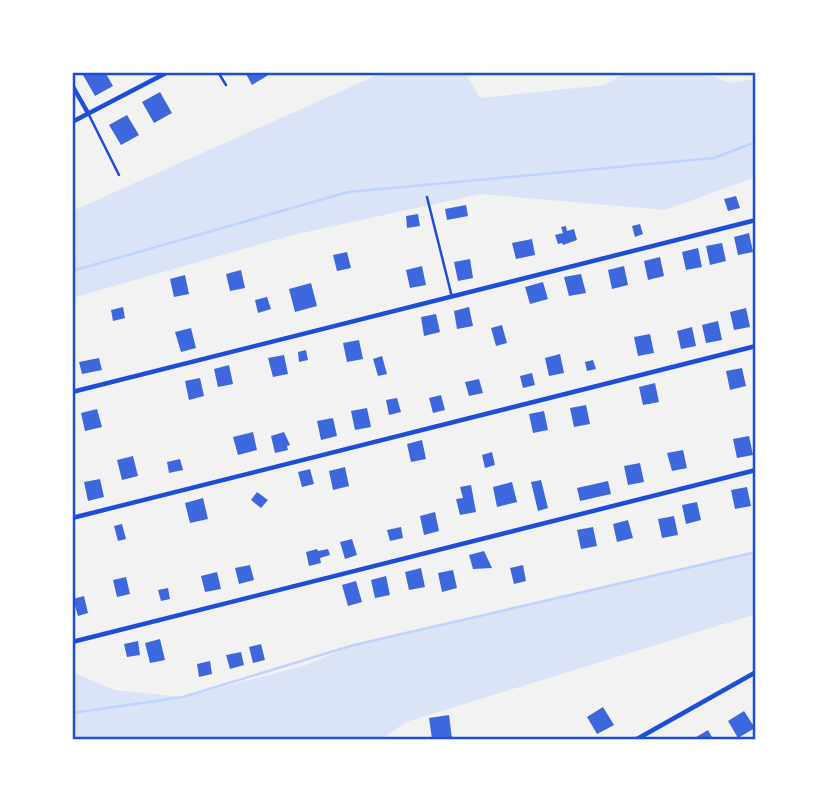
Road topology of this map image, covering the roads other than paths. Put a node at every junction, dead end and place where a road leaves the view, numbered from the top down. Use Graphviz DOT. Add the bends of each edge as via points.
graph roads {
  1 [pos="168,72"];
  2 [pos="218,72"];
  3 [pos="72,85"];
  4 [pos="226,85"];
  5 [pos="88,113"];
  6 [pos="72,122"];
  7 [pos="119,175"];
  8 [pos="427,197"];
  9 [pos="756,220"];
  10 [pos="452,296"];
  11 [pos="756,346"];
  12 [pos="72,392"];
  13 [pos="756,470"];
  14 [pos="72,518"];
  15 [pos="72,642"];
  16 [pos="756,672"];
  17 [pos="637,739"];
  1 -- 5 [label="street"];
  2 -- 4 [label="lane"];
  3 -- 5 [label="street"];
  5 -- 6 [label="street"];
  5 -- 7 [label="lane"];
  8 -- 10 [label="lane"];
  9 -- 10 [label="street"];
  10 -- 12 [label="street"];
  11 -- 14 [label="street"];
  13 -- 15 [label="street"];
  16 -- 17 [label="street"];
}
